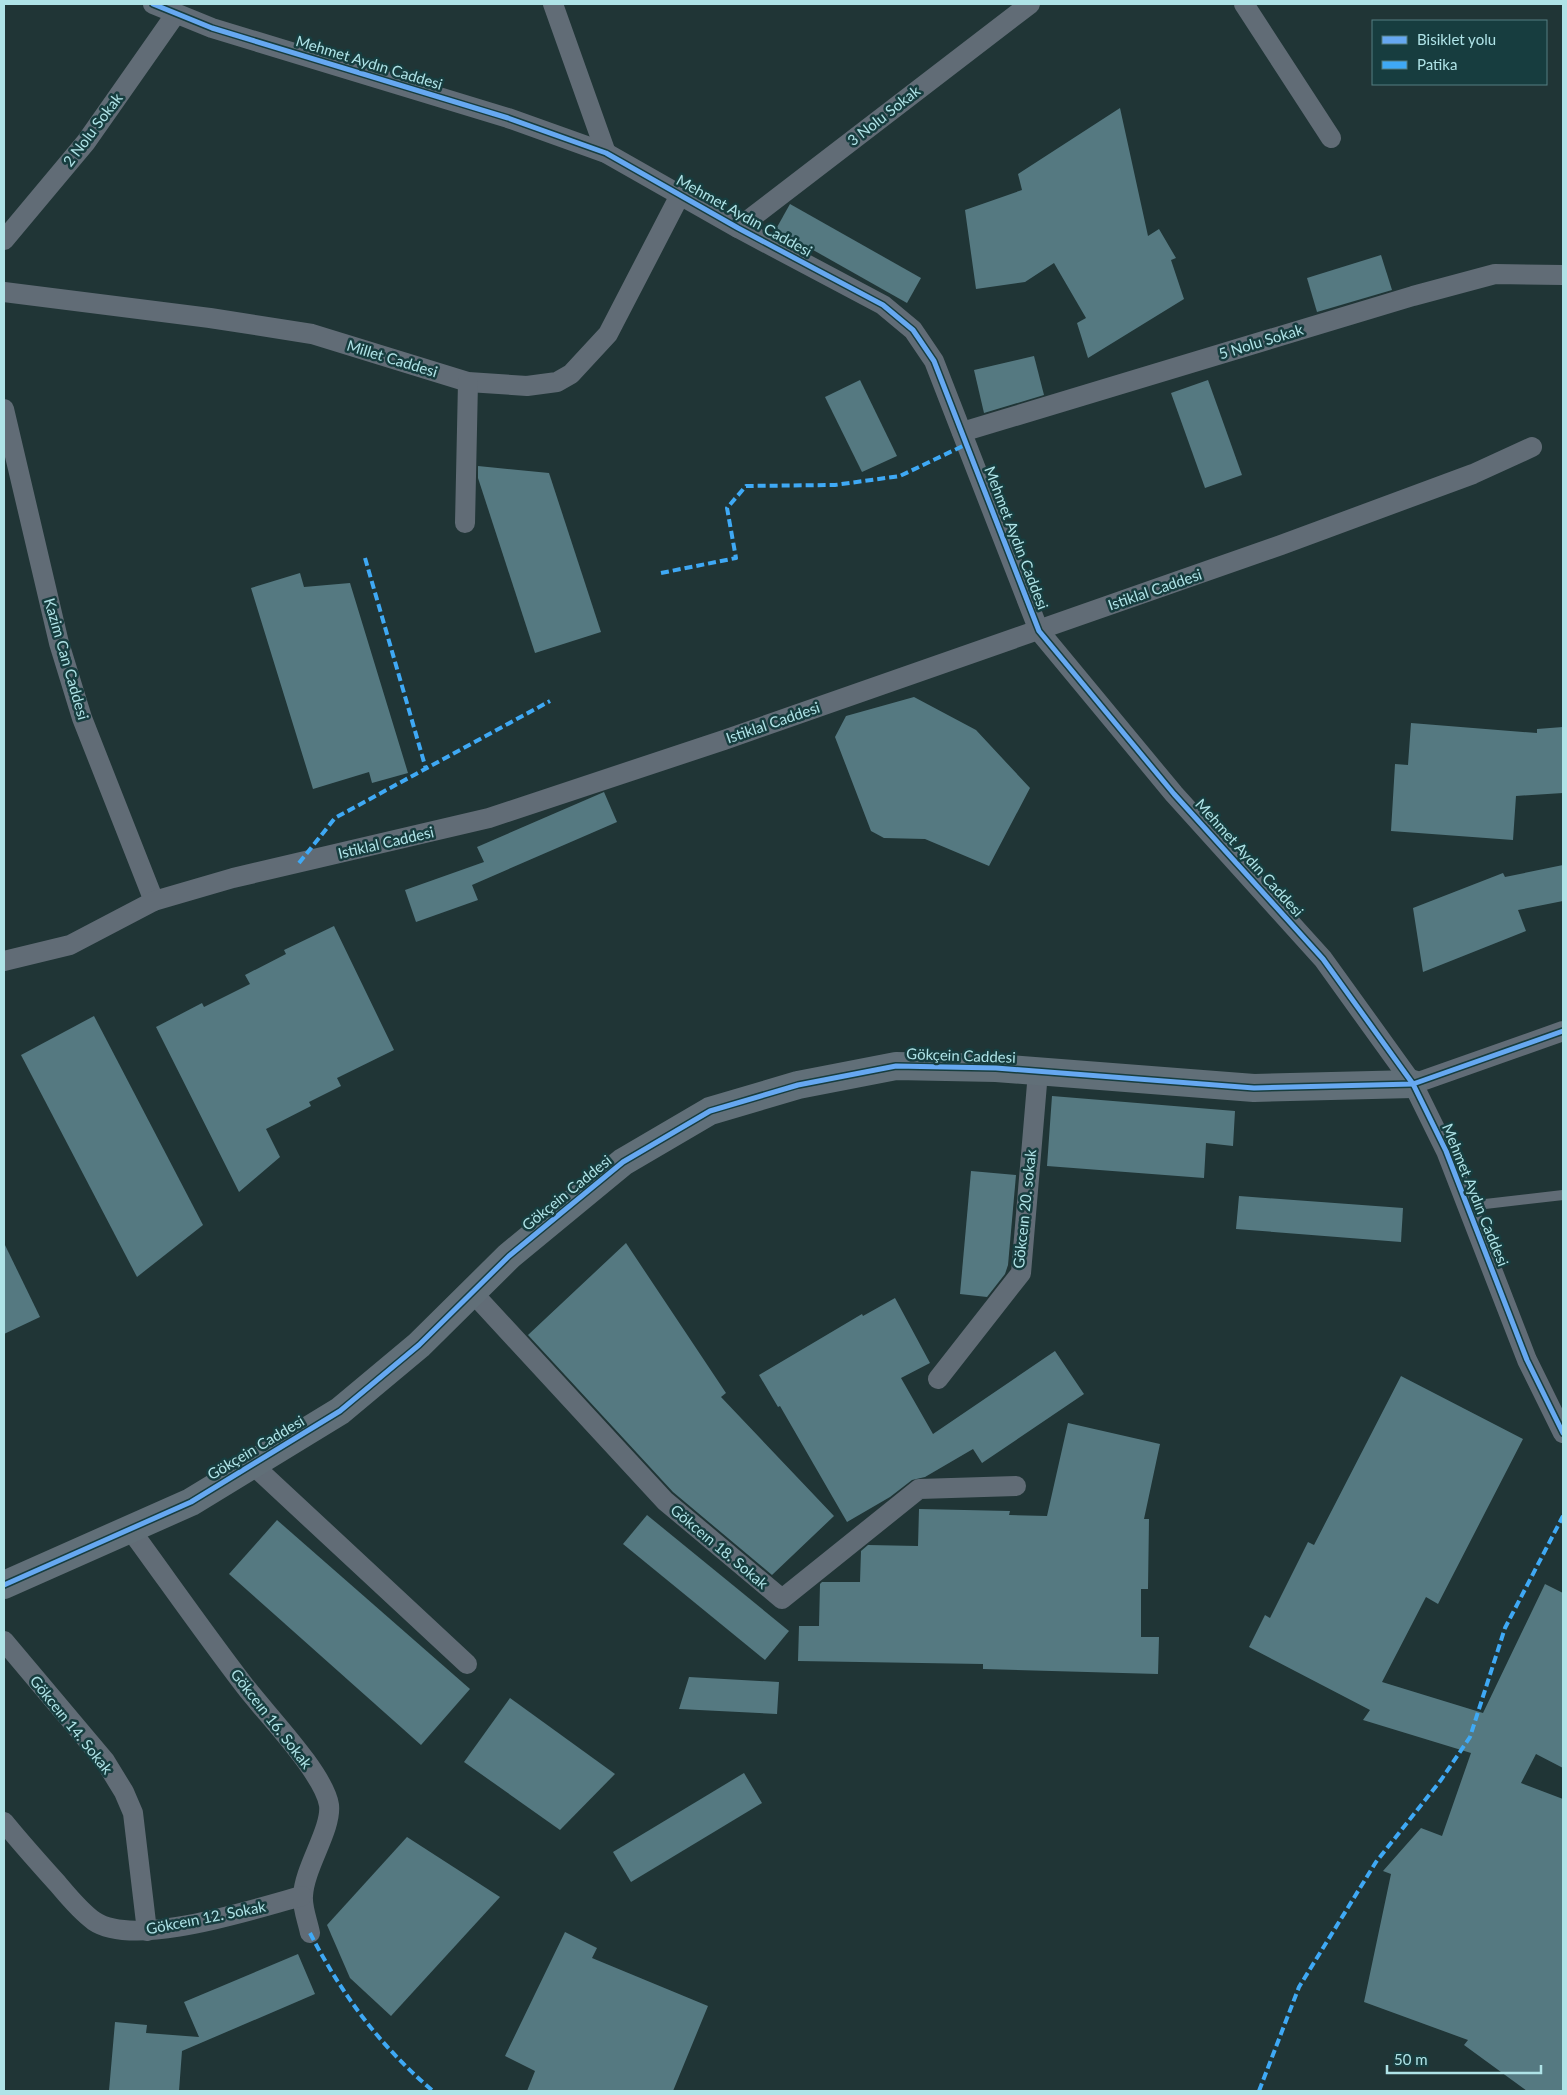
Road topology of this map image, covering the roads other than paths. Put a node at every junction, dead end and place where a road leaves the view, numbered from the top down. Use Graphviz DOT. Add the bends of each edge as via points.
graph roads {
  1 [pos="153,4"];
  2 [pos="553,4"];
  3 [pos="1030,4"];
  4 [pos="1244,4"];
  5 [pos="175,15"];
  6 [pos="1331,138"];
  7 [pos="606,153"];
  8 [pos="680,195"];
  9 [pos="738,228"];
  10 [pos="4,240"];
  11 [pos="1563,275"];
  12 [pos="4,292"];
  13 [pos="468,382"];
  14 [pos="4,410"];
  15 [pos="962,432"];
  16 [pos="1532,447"];
  17 [pos="466,523"];
  18 [pos="1039,631"];
  19 [pos="154,901"];
  20 [pos="4,960"];
  21 [pos="1563,1031"];
  22 [pos="1038,1072"];
  23 [pos="1414,1084"];
  24 [pos="1563,1195"];
  25 [pos="1468,1206"];
  26 [pos="472,1292"];
  27 [pos="938,1379"];
  28 [pos="1563,1433"];
  29 [pos="253,1465"];
  30 [pos="1016,1486"];
  31 [pos="130,1529"];
  32 [pos="4,1585"];
  33 [pos="4,1641"];
  34 [pos="467,1664"];
  35 [pos="4,1822"];
  36 [pos="302,1896"];
  37 [pos="147,1931"];
  38 [pos="310,1933"];
  1 -- 5 [label="street, Mehmet Aydın Caddesi"];
  2 -- 7 [label="street"];
  3 -- 9 [label="street, 3 Nolu Sokak"];
  4 -- 6 [label="street"];
  5 -- 7 [label="street, Mehmet Aydın Caddesi" via="508,118"];
  5 -- 10 [label="street, 2 Nolu Sokak" via="86,142"];
  7 -- 8 [label="street, Mehmet Aydın Caddesi"];
  8 -- 9 [label="street, Mehmet Aydın Caddesi"];
  8 -- 13 [label="street, Millet Caddesi" via="608,334 571,374 557,382 527,386"];
  9 -- 15 [label="street, Mehmet Aydın Caddesi" via="882,305 912,330 934,361"];
  11 -- 15 [label="street, 5 Nolu Sokak" via="1495,274"];
  12 -- 13 [label="street, Millet Caddesi" via="312,334"];
  13 -- 17 [label="street"];
  14 -- 19 [label="street, Kazim Can Caddesi" via="59,643 82,718"];
  15 -- 18 [label="street, Mehmet Aydın Caddesi"];
  16 -- 18 [label="street, Istiklal Caddesi" via="1436,488"];
  18 -- 19 [label="street, Istiklal Caddesi" via="489,818 233,878"];
  18 -- 23 [label="street, Mehmet Aydın Caddesi" via="1174,794 1323,959"];
  19 -- 20 [label="street, Istiklal Caddesi" via="70,945"];
  21 -- 23 [label="street"];
  22 -- 23 [label="street, Gökçein Caddesi" via="1254,1088"];
  22 -- 26 [label="street, Gökçein Caddesi" via="896,1066 798,1085 710,1111 623,1162 509,1256"];
  22 -- 27 [label="street, Gökceın 20. sokak" via="1021,1272"];
  23 -- 25 [label="street, Mehmet Aydın Caddesi"];
  24 -- 25 [label="lane"];
  25 -- 28 [label="street, Mehmet Aydın Caddesi" via="1527,1360"];
  26 -- 29 [label="street, Gökçein Caddesi" via="419,1345 340,1411"];
  26 -- 30 [label="street, Gökceın 18. Sokak" via="665,1501 782,1599 920,1489"];
  29 -- 31 [label="street, Gökçein Caddesi" via="191,1502"];
  29 -- 34 [label="street"];
  31 -- 32 [label="street, Gökçein Caddesi"];
  31 -- 36 [label="street, Gökceın 16. Sokak" via="326,1793 329,1808 325,1826"];
  33 -- 37 [label="street, Gökceın 14. Sokak" via="105,1762 124,1792 133,1813"];
  35 -- 37 [label="street, Gökceın 12. Sokak" via="95,1922 116,1930"];
  36 -- 37 [label="street, Gökceın 12. Sokak" via="210,1920"];
  36 -- 38 [label="street, Gökceın 16. Sokak"];
}
